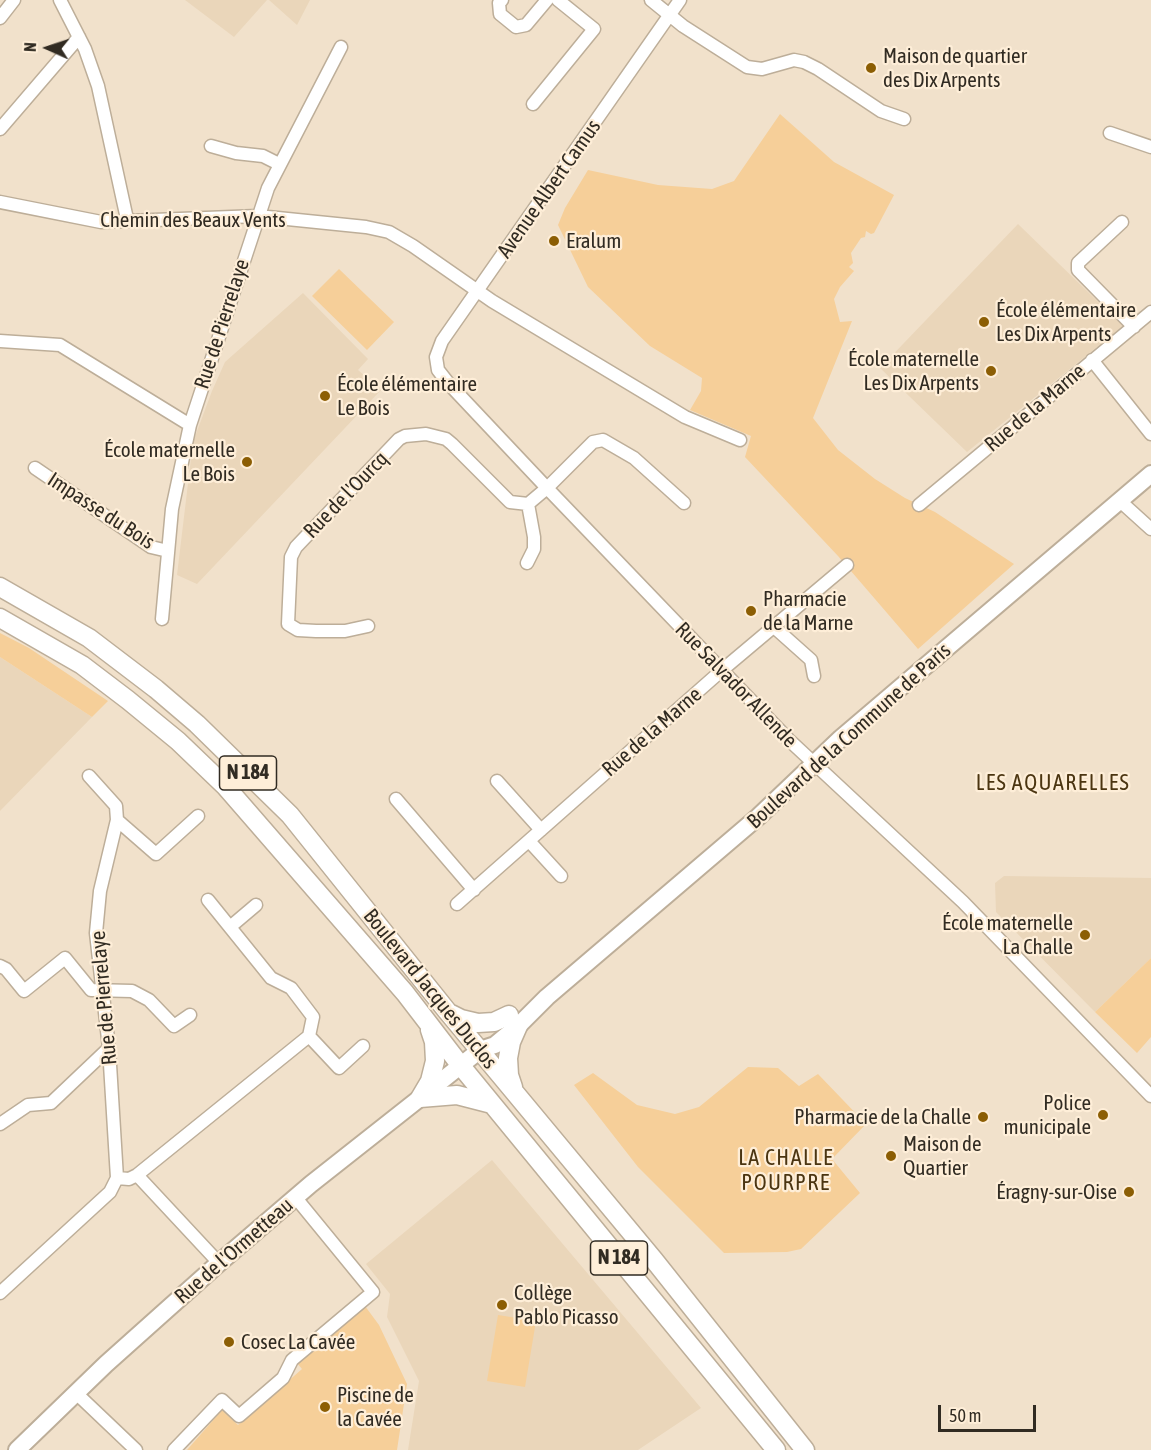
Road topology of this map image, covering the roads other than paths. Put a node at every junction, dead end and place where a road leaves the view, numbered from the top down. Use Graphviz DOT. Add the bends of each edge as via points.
graph roads {
  1 [pos="14,0"];
  2 [pos="60,0"];
  3 [pos="502,0"];
  4 [pos="547,0"];
  5 [pos="558,0"];
  6 [pos="651,0"];
  7 [pos="680,0"];
  8 [pos="668,15"];
  9 [pos="0,18"];
  10 [pos="79,38"];
  11 [pos="341,47"];
  12 [pos="533,104"];
  13 [pos="904,119"];
  14 [pos="0,129"];
  15 [pos="1110,133"];
  16 [pos="211,146"];
  17 [pos="1151,147"];
  18 [pos="279,164"];
  19 [pos="0,202"];
  20 [pos="258,216"];
  21 [pos="127,219"];
  22 [pos="1122,222"];
  23 [pos="477,292"];
  24 [pos="1151,312"];
  25 [pos="1134,327"];
  26 [pos="0,341"];
  27 [pos="1092,360"];
  28 [pos="437,364"];
  29 [pos="190,425"];
  30 [pos="1151,434"];
  31 [pos="740,440"];
  32 [pos="35,468"];
  33 [pos="1151,474"];
  34 [pos="547,488"];
  35 [pos="1120,501"];
  36 [pos="528,504"];
  37 [pos="684,504"];
  38 [pos="919,505"];
  39 [pos="1151,529"];
  40 [pos="168,551"];
  41 [pos="526,563"];
  42 [pos="847,565"];
  43 [pos="0,587"];
  44 [pos="0,618"];
  45 [pos="162,619"];
  46 [pos="368,626"];
  47 [pos="774,627"];
  48 [pos="721,671"];
  49 [pos="814,676"];
  50 [pos="814,763"];
  51 [pos="88,776"];
  52 [pos="497,781"];
  53 [pos="396,799"];
  54 [pos="198,816"];
  55 [pos="117,820"];
  56 [pos="541,830"];
  57 [pos="529,841"];
  58 [pos="561,876"];
  59 [pos="474,890"];
  60 [pos="208,900"];
  61 [pos="457,904"];
  62 [pos="256,905"];
  63 [pos="230,927"];
  64 [pos="0,966"];
  65 [pos="102,990"];
  66 [pos="447,1011"];
  67 [pos="190,1015"];
  68 [pos="514,1020"];
  69 [pos="427,1023"];
  70 [pos="309,1036"];
  71 [pos="363,1046"];
  72 [pos="109,1048"];
  73 [pos="480,1050"];
  74 [pos="461,1066"];
  75 [pos="515,1091"];
  76 [pos="1151,1096"];
  77 [pos="420,1098"];
  78 [pos="492,1104"];
  79 [pos="0,1124"];
  80 [pos="137,1175"];
  81 [pos="117,1178"];
  82 [pos="296,1198"];
  83 [pos="219,1263"];
  84 [pos="0,1293"];
  85 [pos="76,1393"];
  86 [pos="17,1450"];
  87 [pos="136,1450"];
  88 [pos="174,1450"];
  89 [pos="776,1450"];
  90 [pos="805,1450"];
  1 -- 9 [label="street"];
  2 -- 10 [label="street"];
  3 -- 4 [label="street" via="500,14 516,27 526,25"];
  5 -- 12 [label="street" via="594,29"];
  6 -- 8 [label="street"];
  7 -- 8 [label="street, Avenue Albert Camus"];
  8 -- 13 [label="street" via="752,69 794,60 804,62 881,111"];
  8 -- 23 [label="street, Avenue Albert Camus"];
  10 -- 14 [label="street"];
  10 -- 21 [label="street" via="98,86"];
  11 -- 18 [label="street, Rue de Pierrelaye"];
  15 -- 17 [label="street"];
  16 -- 18 [label="street" via="263,156"];
  18 -- 20 [label="street, Rue de Pierrelaye"];
  19 -- 21 [label="street, Chemin des Beaux Vents" via="94,221"];
  20 -- 21 [label="street, Chemin des Beaux Vents"];
  20 -- 23 [label="street, Chemin des Beaux Vents" via="389,232"];
  20 -- 29 [label="street, Rue de Pierrelaye"];
  22 -- 25 [label="street" via="1078,263 1078,270"];
  23 -- 28 [label="street, Avenue Albert Camus" via="439,346"];
  23 -- 31 [label="street, Chemin des Beaux Vents" via="685,417"];
  24 -- 25 [label="street, Rue de la Marne"];
  25 -- 27 [label="street, Rue de la Marne"];
  26 -- 29 [label="street" via="60,345"];
  27 -- 30 [label="street"];
  27 -- 38 [label="street, Rue de la Marne"];
  28 -- 34 [label="street, Rue Salvador Allende" via="445,380"];
  29 -- 40 [label="street, Rue de Pierrelaye" via="176,484"];
  32 -- 40 [label="street, Impasse du Bois" via="150,547"];
  33 -- 35 [label="street, Boulevard de la Commune de Paris"];
  34 -- 36 [label="street"];
  34 -- 37 [label="street" via="593,442 603,440 634,458"];
  34 -- 48 [label="street, Rue Salvador Allende"];
  35 -- 39 [label="street"];
  35 -- 50 [label="street, Boulevard de la Commune de Paris"];
  36 -- 41 [label="street" via="534,549"];
  36 -- 46 [label="street, Rue de l'Ourcq" via="510,502 446,439 413,434 399,439 296,547 291,557 288,624 298,630 345,632"];
  40 -- 45 [label="street, Rue de Pierrelaye"];
  42 -- 47 [label="street, Rue de la Marne"];
  43 -- 66 [label="main road, Boulevard Jacques Duclos / N 184" via="89,638 197,724 290,815"];
  44 -- 69 [label="main road, Boulevard Jacques Duclos / N 184" via="101,679 178,741 226,787"];
  47 -- 48 [label="street, Rue de la Marne"];
  47 -- 49 [label="street" via="811,660"];
  48 -- 50 [label="street, Rue Salvador Allende"];
  48 -- 56 [label="street, Rue de la Marne"];
  50 -- 68 [label="street, Boulevard de la Commune de Paris" via="758,817 547,997"];
  50 -- 76 [label="street, Rue Salvador Allende" via="963,902"];
  51 -- 55 [label="street" via="116,806"];
  52 -- 56 [label="street"];
  53 -- 59 [label="street"];
  54 -- 55 [label="street" via="156,854"];
  55 -- 65 [label="street, Rue de Pierrelaye" via="100,891 96,933"];
  56 -- 57 [label="street, Rue de la Marne"];
  57 -- 58 [label="street"];
  57 -- 59 [label="street, Rue de la Marne"];
  59 -- 61 [label="street, Rue de la Marne"];
  60 -- 63 [label="street"];
  62 -- 63 [label="street"];
  63 -- 70 [label="street" via="271,978 291,988 313,1017"];
  64 -- 65 [label="street" via="24,991 65,958 91,990"];
  65 -- 67 [label="street" via="132,991 149,1000 174,1026"];
  65 -- 72 [label="street, Rue de Pierrelaye"];
  66 -- 68 [label="main road" via="478,1023"];
  66 -- 73 [label="main road, Boulevard Jacques Duclos / N 184"];
  68 -- 73 [label="street, Boulevard de la Commune de Paris" via="495,1045"];
  68 -- 75 [label="main road" via="508,1058"];
  69 -- 73 [label="main road, N 184"];
  69 -- 74 [label="main road, Boulevard Jacques Duclos / N 184"];
  69 -- 77 [label="main road" via="435,1061"];
  70 -- 71 [label="street" via="339,1068"];
  70 -- 80 [label="street"];
  72 -- 79 [label="street" via="51,1103 28,1105"];
  72 -- 81 [label="street, Rue de Pierrelaye"];
  73 -- 74 [label="street, Boulevard de la Commune de Paris"];
  73 -- 75 [label="main road, Boulevard Jacques Duclos / N 184"];
  74 -- 75 [label="main road, N 184"];
  74 -- 77 [label="street, Rue de l'Ormetteau"];
  74 -- 78 [label="main road, Boulevard Jacques Duclos / N 184"];
  75 -- 90 [label="main road, Boulevard Jacques Duclos / N 184"];
  77 -- 78 [label="main road" via="457,1095"];
  77 -- 82 [label="street, Rue de l'Ormetteau"];
  78 -- 89 [label="main road, Boulevard Jacques Duclos / N 184"];
  80 -- 81 [label="street"];
  80 -- 83 [label="street"];
  81 -- 84 [label="street" via="110,1192"];
  82 -- 83 [label="street, Rue de l'Ormetteau"];
  82 -- 88 [label="street" via="373,1292 292,1360 283,1378 239,1416 222,1400"];
  83 -- 85 [label="street, Rue de l'Ormetteau"];
  85 -- 86 [label="street, Rue de l'Ormetteau"];
  85 -- 87 [label="street"];
}
